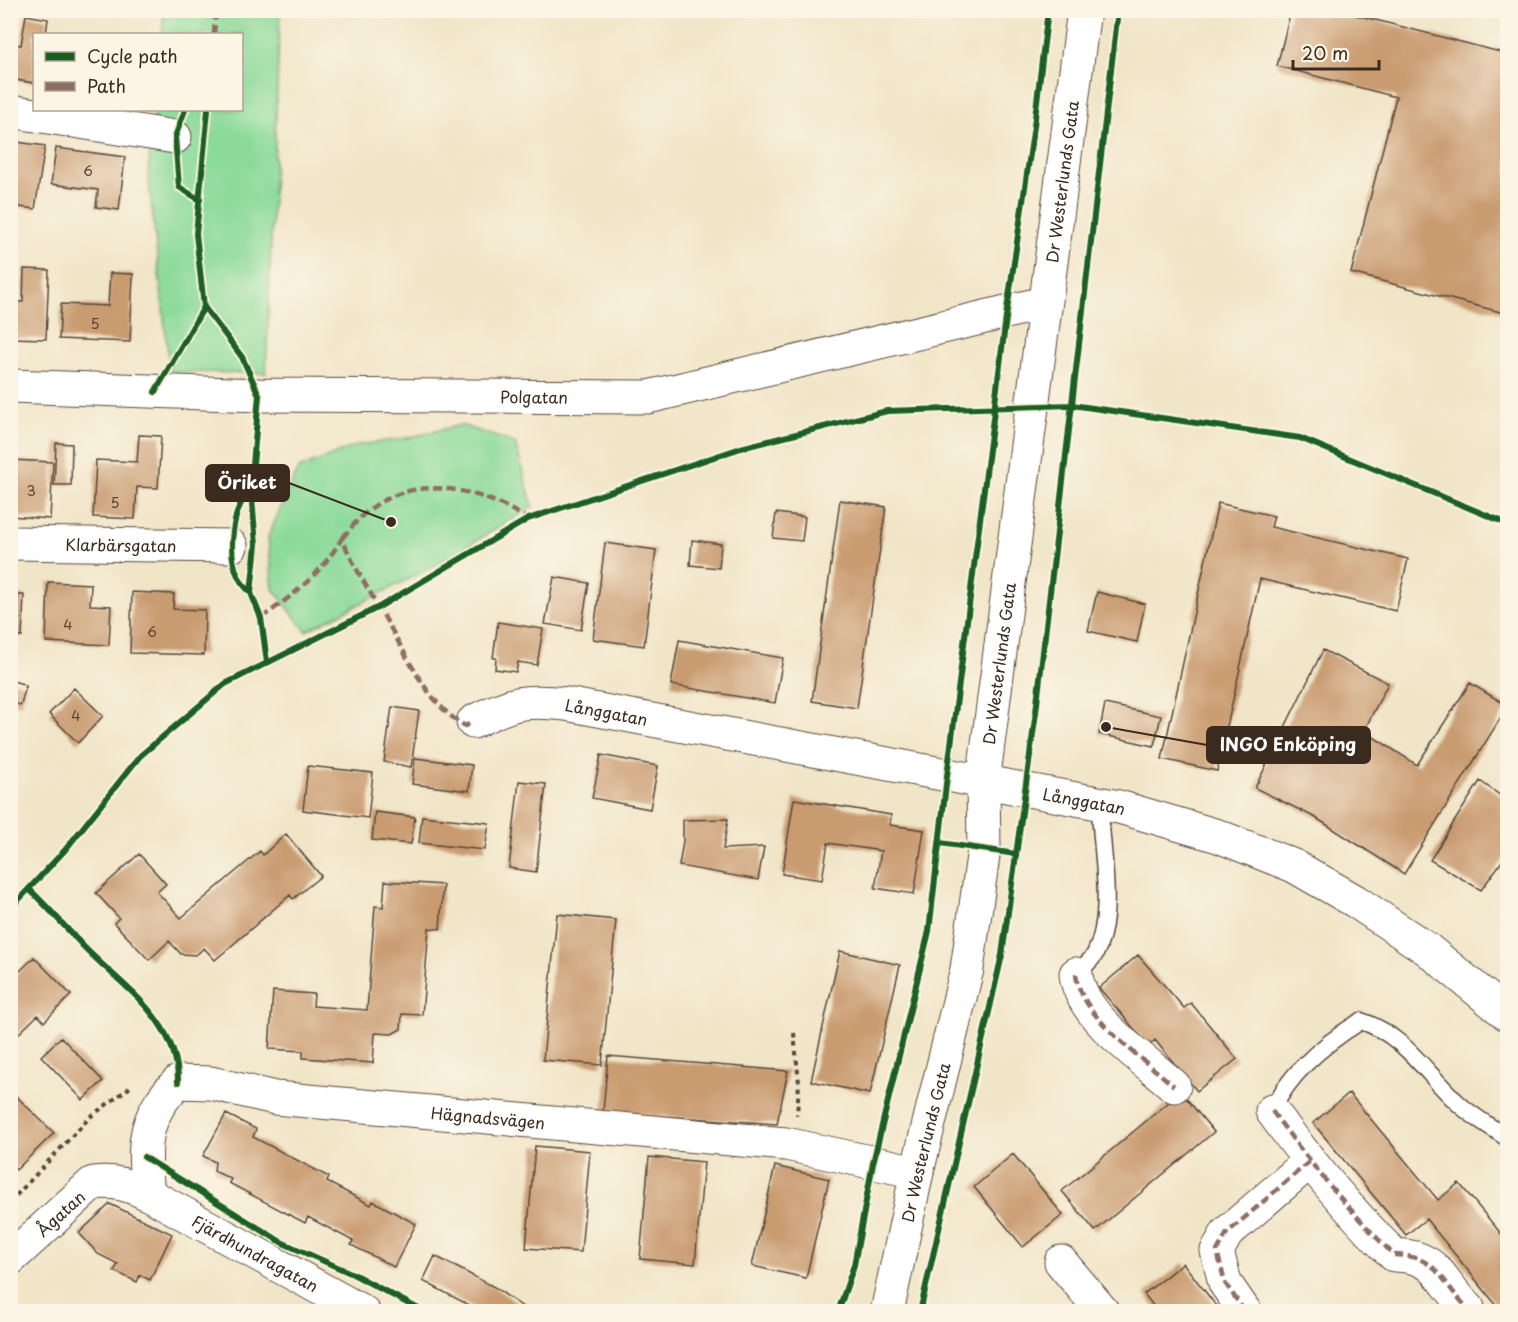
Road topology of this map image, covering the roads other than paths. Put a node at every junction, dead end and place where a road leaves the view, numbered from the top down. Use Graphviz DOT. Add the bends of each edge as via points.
graph roads {
  1 [pos="1084,10"];
  2 [pos="10,111"];
  3 [pos="175,137"];
  4 [pos="1044,303"];
  5 [pos="10,386"];
  6 [pos="10,543"];
  7 [pos="231,546"];
  8 [pos="473,722"];
  9 [pos="983,782"];
  10 [pos="1100,803"];
  11 [pos="1076,974"];
  12 [pos="1508,1015"];
  13 [pos="1174,1086"];
  14 [pos="1272,1111"];
  15 [pos="1508,1139"];
  16 [pos="1310,1161"];
  17 [pos="916,1172"];
  18 [pos="148,1194"];
  19 [pos="10,1259"];
  20 [pos="1061,1262"];
  21 [pos="1468,1308"];
  22 [pos="363,1311"];
  23 [pos="887,1311"];
  24 [pos="1103,1311"];
  25 [pos="1245,1311"];
  1 -- 4 [label="street, Dr Westerlunds Gata"];
  2 -- 3 [label="street"];
  4 -- 5 [label="street, Polgatan" via="648,397 259,395"];
  4 -- 9 [label="street, Dr Westerlunds Gata"];
  6 -- 7 [label="street, Klarbärsgatan"];
  8 -- 9 [label="street, Långgatan" via="507,705 534,700"];
  9 -- 10 [label="street, Långgatan"];
  9 -- 17 [label="street, Dr Westerlunds Gata" via="984,849 967,969"];
  10 -- 11 [label="lane" via="1106,880 1103,928 1095,955"];
  10 -- 12 [label="street, Långgatan" via="1218,836 1294,866 1427,949"];
  11 -- 13 [label="street" via="1078,989 1096,1014 1127,1047"];
  14 -- 15 [label="lane" via="1278,1096 1315,1055 1361,1021 1381,1027 1410,1050 1459,1104"];
  14 -- 16 [label="street"];
  16 -- 21 [label="street" via="1394,1255 1430,1263"];
  16 -- 25 [label="street" via="1227,1233 1217,1251 1225,1283"];
  17 -- 18 [label="street, Hägnadsvägen" via="795,1146 285,1099 223,1084 178,1082 160,1099 148,1128 144,1157"];
  17 -- 23 [label="street, Dr Westerlunds Gata"];
  18 -- 19 [label="street, Ågatan" via="128,1184 93,1183"];
  18 -- 22 [label="street, Fjärdhundragatan"];
  20 -- 24 [label="street"];
}
